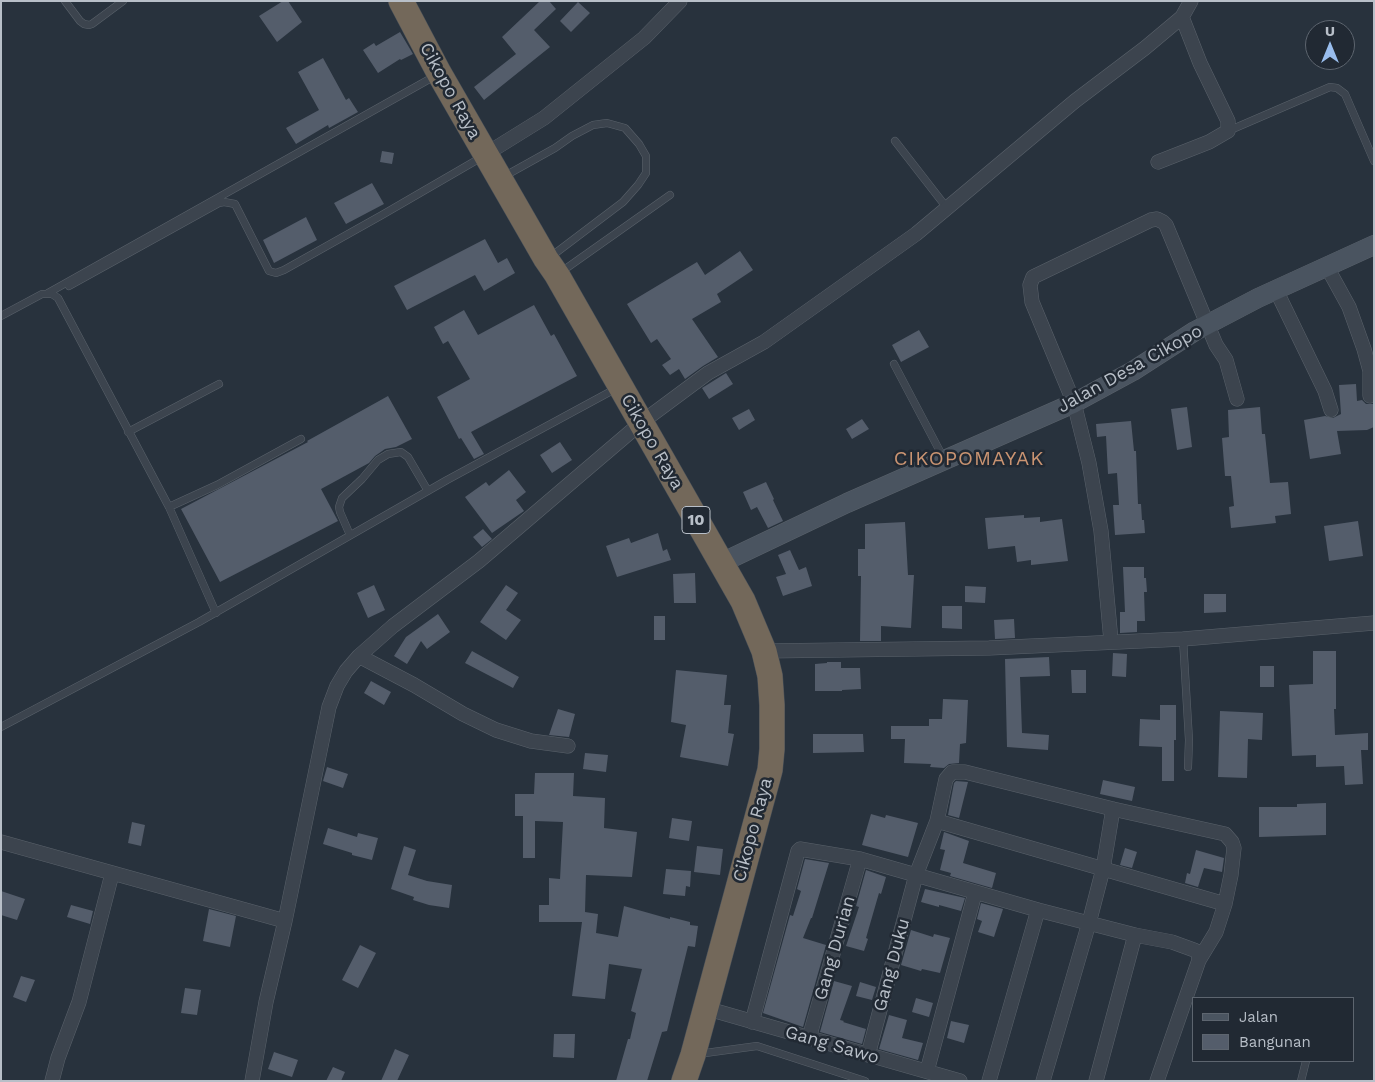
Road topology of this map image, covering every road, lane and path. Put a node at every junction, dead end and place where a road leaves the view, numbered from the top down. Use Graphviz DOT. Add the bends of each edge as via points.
graph roads {
  1 [pos="65,1"];
  2 [pos="123,1"];
  3 [pos="680,1"];
  4 [pos="1192,1"];
  5 [pos="402,3"];
  6 [pos="1182,17"];
  7 [pos="439,73"];
  8 [pos="1228,130"];
  9 [pos="895,141"];
  10 [pos="486,154"];
  11 [pos="1374,161"];
  12 [pos="1158,162"];
  13 [pos="500,178"];
  14 [pos="670,195"];
  15 [pos="947,208"];
  16 [pos="1374,245"];
  17 [pos="552,267"];
  18 [pos="1327,267"];
  19 [pos="70,286"];
  20 [pos="1276,290"];
  21 [pos="48,293"];
  22 [pos="1,316"];
  23 [pos="1207,326"];
  24 [pos="894,364"];
  25 [pos="219,384"];
  26 [pos="620,387"];
  27 [pos="1370,396"];
  28 [pos="1237,399"];
  29 [pos="1074,403"];
  30 [pos="1330,410"];
  31 [pos="642,422"];
  32 [pos="128,432"];
  33 [pos="301,439"];
  34 [pos="944,459"];
  35 [pos="428,491"];
  36 [pos="169,507"];
  37 [pos="350,536"];
  38 [pos="721,563"];
  39 [pos="216,613"];
  40 [pos="1374,623"];
  41 [pos="1183,639"];
  42 [pos="1111,641"];
  43 [pos="764,651"];
  44 [pos="359,656"];
  45 [pos="1,727"];
  46 [pos="568,746"];
  47 [pos="1188,767"];
  48 [pos="1113,810"];
  49 [pos="937,821"];
  50 [pos="1,842"];
  51 [pos="860,859"];
  52 [pos="1103,869"];
  53 [pos="112,874"];
  54 [pos="916,875"];
  55 [pos="975,893"];
  56 [pos="1225,904"];
  57 [pos="1038,910"];
  58 [pos="284,921"];
  59 [pos="1089,922"];
  60 [pos="1135,936"];
  61 [pos="1200,960"];
  62 [pos="705,1008"];
  63 [pos="752,1022"];
  64 [pos="809,1038"];
  65 [pos="693,1055"];
  66 [pos="868,1055"];
  67 [pos="1306,1062"];
  68 [pos="927,1072"];
  69 [pos="52,1081"];
  70 [pos="252,1081"];
  71 [pos="684,1081"];
  72 [pos="865,1081"];
  73 [pos="960,1081"];
  74 [pos="989,1081"];
  75 [pos="1042,1081"];
  76 [pos="1096,1081"];
  77 [pos="1157,1081"];
  78 [pos="1300,1081"];
  1 -- 2 [label="lane" via="80,22 89,25"];
  3 -- 10 [label="street" via="644,38 544,118"];
  4 -- 6 [label="street"];
  5 -- 7 [label="highway, Cikopo Raya / 10"];
  6 -- 8 [label="street" via="1228,122"];
  6 -- 15 [label="street"];
  7 -- 10 [label="highway, Cikopo Raya / 10"];
  7 -- 21 [label="lane"];
  8 -- 11 [label="lane" via="1330,87 1338,88 1345,94"];
  8 -- 12 [label="street" via="1209,142"];
  9 -- 15 [label="lane"];
  10 -- 13 [label="highway, Cikopo Raya / 10"];
  10 -- 19 [label="lane" via="276,273 269,271 235,204 224,202"];
  13 -- 17 [label="highway, Cikopo Raya / 10"];
  13 -- 17 [label="lane" via="593,125 607,123 625,128 639,144 646,156 646,173 638,185"];
  14 -- 17 [label="lane"];
  15 -- 31 [label="street" via="916,234 772,336 708,374"];
  16 -- 18 [label="main road, Jalan Desa Cikopo"];
  17 -- 26 [label="highway, Cikopo Raya / 10"];
  18 -- 20 [label="main road, Jalan Desa Cikopo"];
  18 -- 27 [label="street" via="1349,307 1364,349 1370,371"];
  20 -- 23 [label="main road, Jalan Desa Cikopo"];
  20 -- 30 [label="street" via="1325,391"];
  21 -- 22 [label="lane"];
  21 -- 32 [label="lane" via="58,298"];
  23 -- 28 [label="street" via="1226,360"];
  23 -- 29 [label="main road, Jalan Desa Cikopo"];
  23 -- 29 [label="street" via="1166,225 1158,219 1038,274 1030,285 1032,302"];
  24 -- 34 [label="lane"];
  25 -- 32 [label="lane"];
  26 -- 31 [label="highway, Cikopo Raya / 10"];
  26 -- 35 [label="lane"];
  29 -- 34 [label="main road, Jalan Desa Cikopo"];
  29 -- 42 [label="street" via="1097,504"];
  31 -- 38 [label="highway, Cikopo Raya / 10"];
  31 -- 44 [label="street" via="479,561"];
  32 -- 36 [label="lane"];
  33 -- 36 [label="lane"];
  34 -- 38 [label="main road, Jalan Desa Cikopo"];
  35 -- 37 [label="lane"];
  35 -- 37 [label="lane" via="408,458 397,452 388,454 378,460 342,498 340,512"];
  36 -- 39 [label="lane"];
  37 -- 39 [label="lane"];
  38 -- 43 [label="highway, Cikopo Raya / 10" via="743,601"];
  39 -- 45 [label="lane"];
  40 -- 41 [label="street"];
  41 -- 42 [label="street"];
  41 -- 47 [label="lane"];
  42 -- 43 [label="street" via="989,648"];
  43 -- 62 [label="highway, Cikopo Raya / 10" via="772,705 770,770"];
  44 -- 46 [label="street" via="496,730 531,741"];
  44 -- 58 [label="street" via="337,686 329,707"];
  48 -- 49 [label="street, Gang Duku" via="956,771 946,779"];
  48 -- 52 [label="street"];
  48 -- 56 [label="street" via="1225,834 1234,848"];
  49 -- 52 [label="street"];
  49 -- 54 [label="street, Gang Duku"];
  50 -- 53 [label="street"];
  51 -- 54 [label="street"];
  51 -- 63 [label="street" via="805,849 798,851"];
  51 -- 64 [label="street, Gang Durian"];
  52 -- 56 [label="street"];
  52 -- 59 [label="street"];
  53 -- 58 [label="street"];
  53 -- 69 [label="street" via="80,1002"];
  54 -- 55 [label="street"];
  54 -- 66 [label="street, Gang Duku"];
  55 -- 57 [label="street"];
  55 -- 68 [label="street"];
  56 -- 61 [label="street" via="1216,932"];
  57 -- 59 [label="street"];
  57 -- 74 [label="street"];
  58 -- 70 [label="street"];
  59 -- 60 [label="street"];
  59 -- 75 [label="street"];
  60 -- 61 [label="street" via="1188,946 1198,952"];
  60 -- 76 [label="street"];
  61 -- 77 [label="street"];
  62 -- 63 [label="street, Gang Sawo"];
  62 -- 65 [label="highway, Cikopo Raya / 10"];
  63 -- 64 [label="street, Gang Sawo"];
  64 -- 66 [label="street, Gang Sawo"];
  65 -- 71 [label="highway, Cikopo Raya / 10"];
  65 -- 72 [label="lane" via="757,1046"];
  66 -- 68 [label="street, Gang Sawo"];
  67 -- 78 [label="lane"];
  68 -- 73 [label="street, Gang Sawo"];
}
